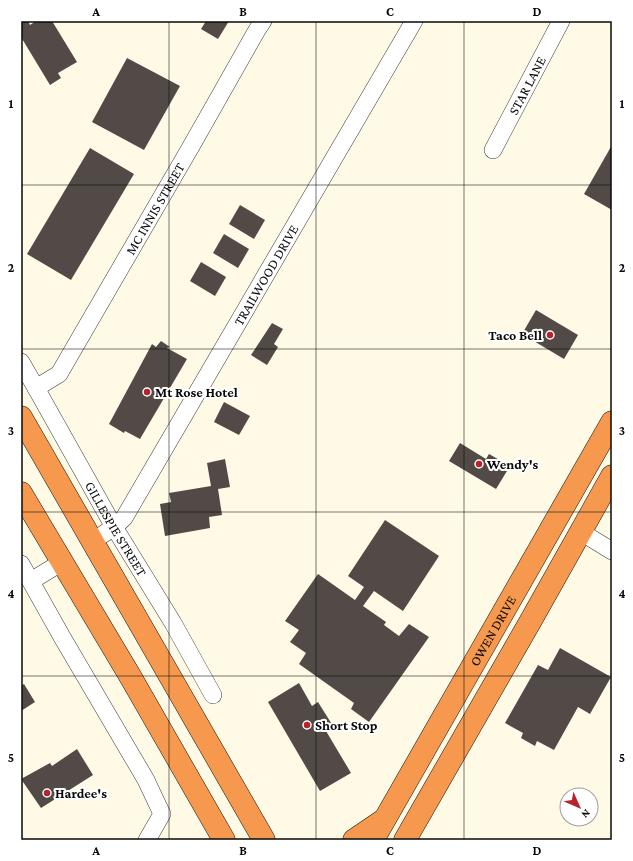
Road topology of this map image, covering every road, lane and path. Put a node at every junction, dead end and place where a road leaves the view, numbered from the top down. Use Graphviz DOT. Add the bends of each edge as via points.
graph roads {
  1 [pos="263,21"];
  2 [pos="414,21"];
  3 [pos="561,21"];
  4 [pos="493,150"];
  5 [pos="21,362"];
  6 [pos="36,388"];
  7 [pos="21,417"];
  8 [pos="612,422"];
  9 [pos="612,449"];
  10 [pos="612,476"];
  11 [pos="21,493"];
  12 [pos="114,527"];
  13 [pos="581,532"];
  14 [pos="93,541"];
  15 [pos="612,551"];
  16 [pos="62,562"];
  17 [pos="21,564"];
  18 [pos="31,581"];
  19 [pos="213,695"];
  20 [pos="384,819"];
  21 [pos="259,831"];
  22 [pos="147,840"];
  23 [pos="224,840"];
  24 [pos="278,840"];
  25 [pos="354,840"];
  26 [pos="373,840"];
  27 [pos="405,840"];
  1 -- 6 [label="street, MC INNIS STREET" via="59,374"];
  2 -- 12 [label="street, TRAILWOOD DRIVE" via="124,518"];
  3 -- 4 [label="street, STAR LANE"];
  5 -- 6 [label="street, GILLESPIE STREET"];
  6 -- 12 [label="street, GILLESPIE STREET"];
  7 -- 14 [label="highway, GILLESPIE STREET"];
  8 -- 20 [label="highway, OWEN DRIVE"];
  9 -- 13 [label="highway" via="571,518 572,526"];
  10 -- 13 [label="highway, OWEN DRIVE"];
  11 -- 16 [label="highway"];
  12 -- 14 [label="street, TRAILWOOD DRIVE"];
  12 -- 19 [label="street, GILLESPIE STREET" via="173,623"];
  13 -- 15 [label="street"];
  13 -- 27 [label="highway, OWEN DRIVE"];
  14 -- 21 [label="highway, GILLESPIE STREET"];
  16 -- 18 [label="street"];
  16 -- 23 [label="highway"];
  17 -- 18 [label="street"];
  18 -- 22 [label="street" via="146,780 162,814"];
  20 -- 25 [label="highway"];
  20 -- 26 [label="highway, OWEN DRIVE"];
  21 -- 24 [label="highway"];
}
